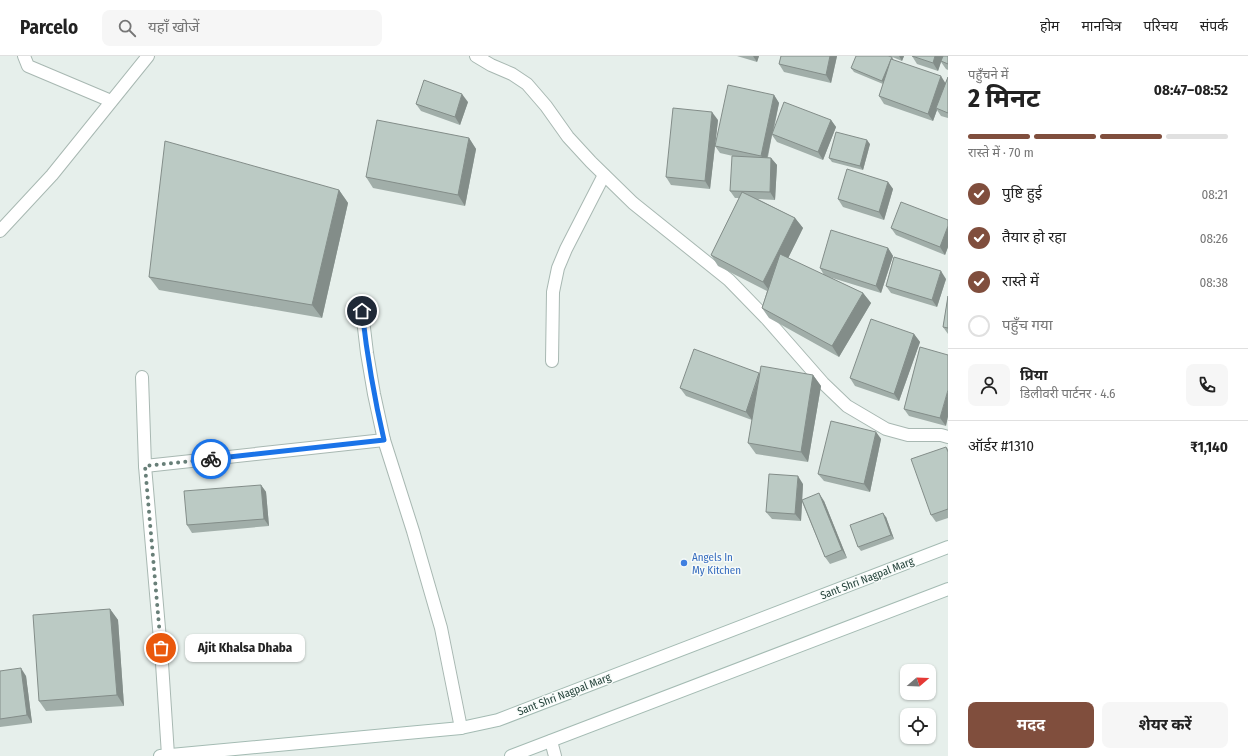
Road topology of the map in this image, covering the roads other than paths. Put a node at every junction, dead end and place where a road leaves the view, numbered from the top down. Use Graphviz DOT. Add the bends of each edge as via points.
graph roads {
  1 [pos="24,56"];
  2 [pos="148,56"];
  3 [pos="476,56"];
  4 [pos="111,101"];
  5 [pos="604,175"];
  6 [pos="0,231"];
  7 [pos="362,311"];
  8 [pos="552,362"];
  9 [pos="142,377"];
  10 [pos="948,437"];
  11 [pos="384,440"];
  12 [pos="145,466"];
  13 [pos="948,547"];
  14 [pos="948,590"];
  15 [pos="461,728"];
  16 [pos="551,741"];
  17 [pos="164,756"];
  18 [pos="511,756"];
  19 [pos="556,756"];
  1 -- 4 [label="street" via="28,66"];
  2 -- 4 [label="street"];
  3 -- 5 [label="street" via="527,84 568,137"];
  4 -- 6 [label="street" via="52,175"];
  5 -- 8 [label="street" via="558,268 553,292"];
  5 -- 10 [label="street" via="633,203 729,280 847,406 886,429 908,435"];
  7 -- 11 [label="street" via="372,387"];
  9 -- 12 [label="street"];
  11 -- 12 [label="street"];
  11 -- 15 [label="street" via="441,628"];
  12 -- 17 [label="street" via="162,663"];
  13 -- 15 [label="street, Sant Shri Nagpal Marg" via="498,720"];
  14 -- 16 [label="street"];
  15 -- 17 [label="street, Sant Shri Nagpal Marg"];
  16 -- 18 [label="street"];
  16 -- 19 [label="street"];
}
